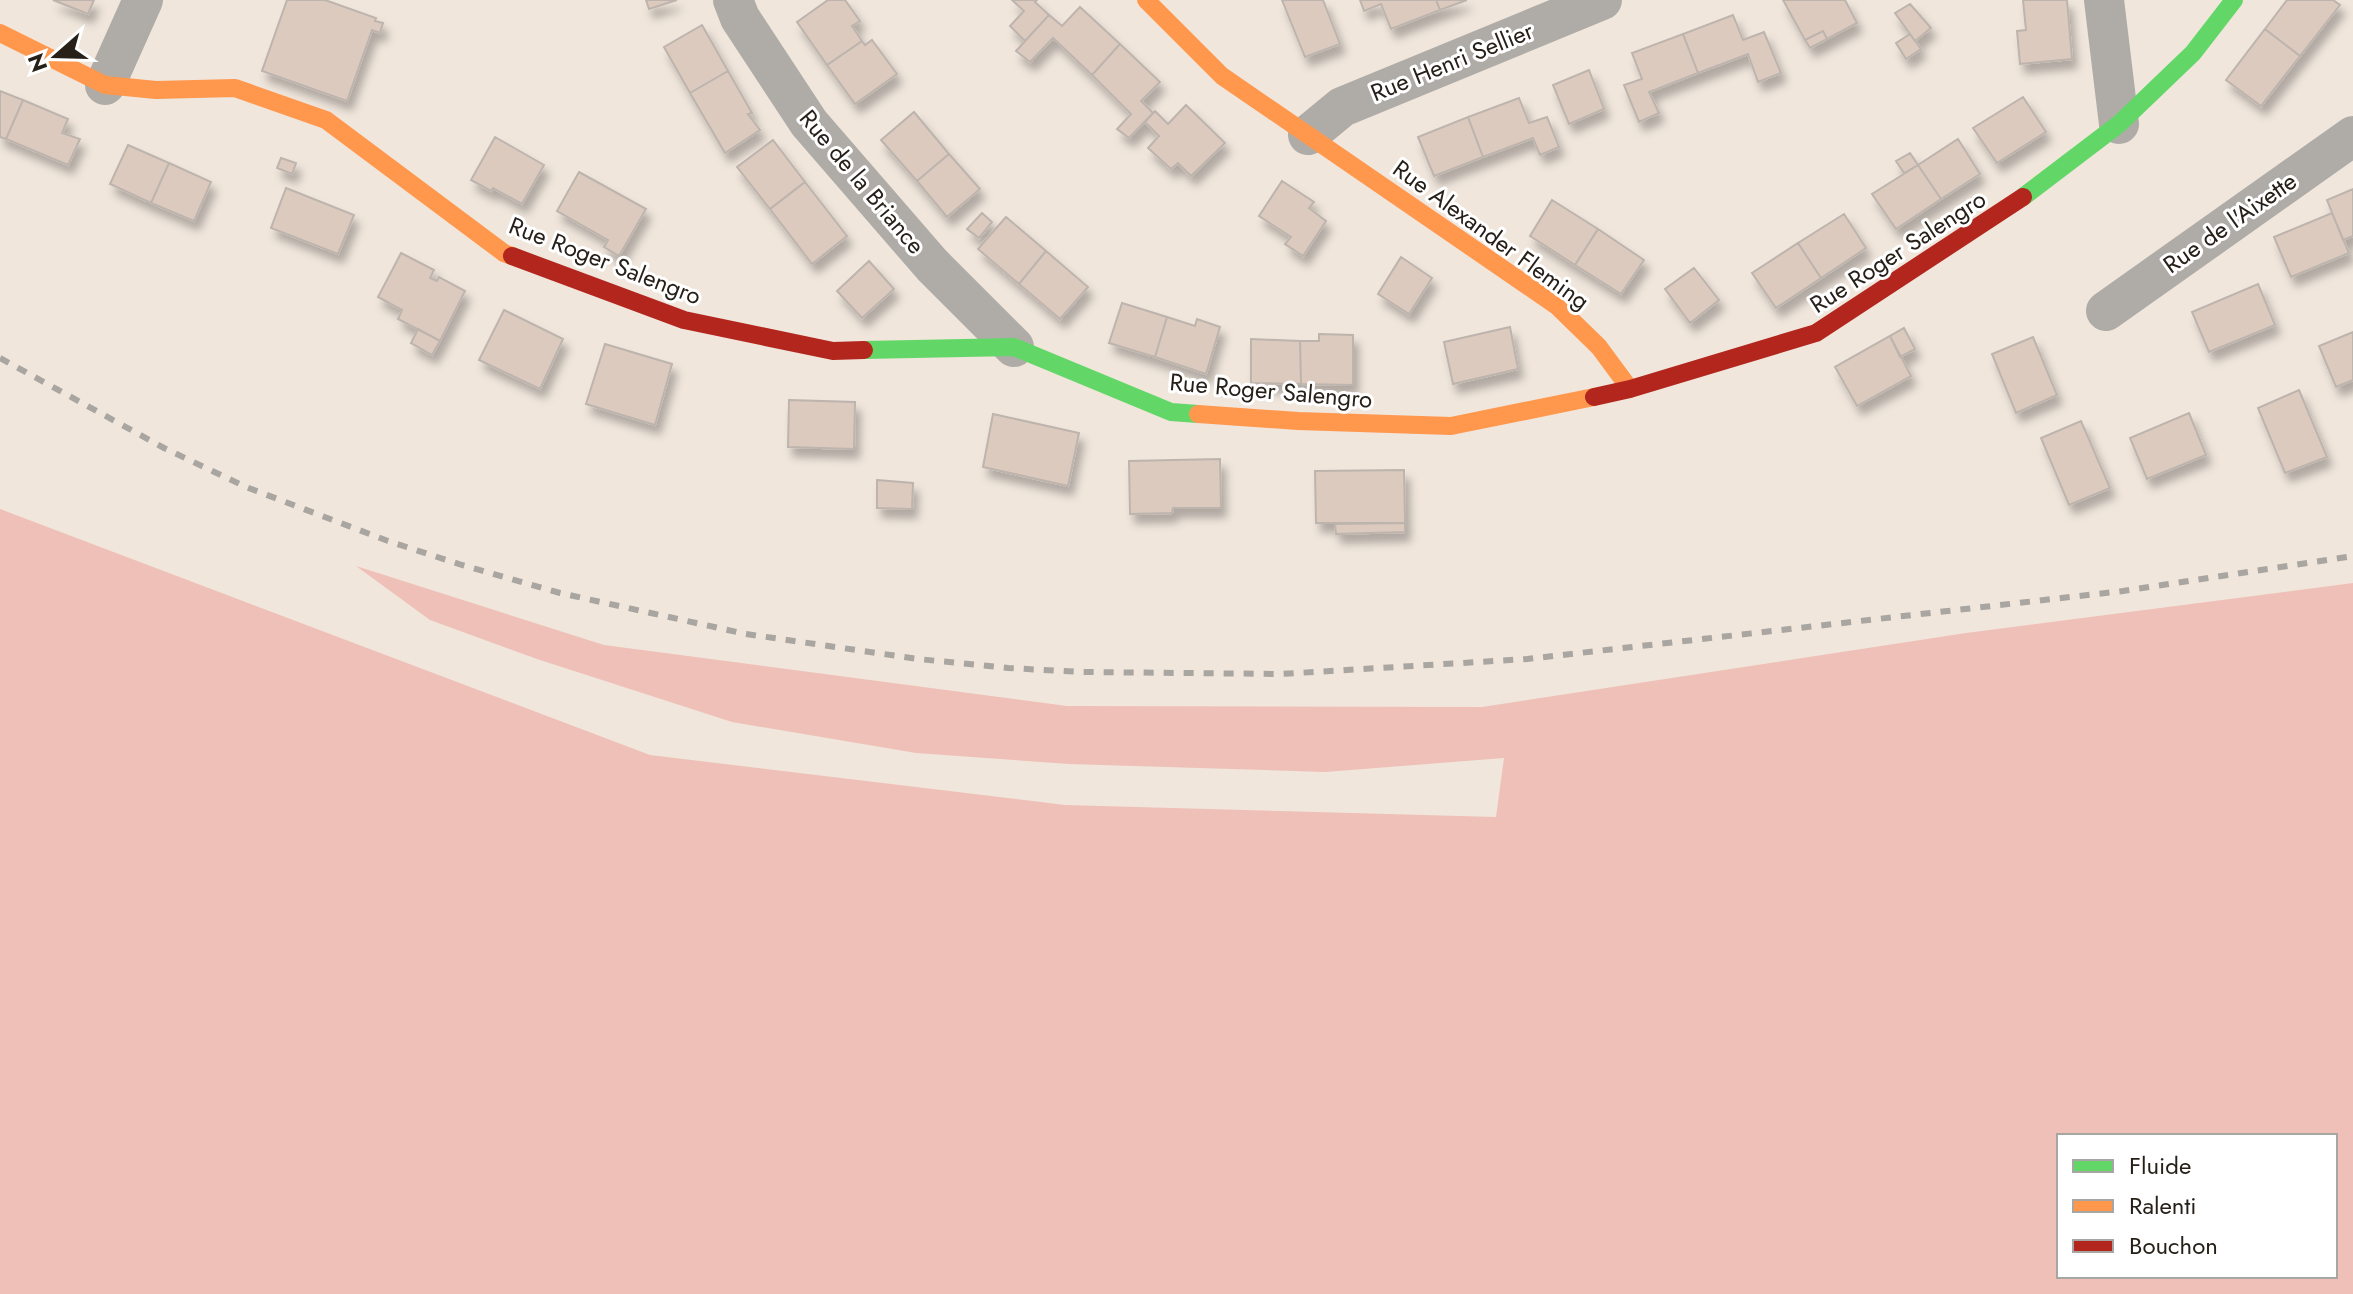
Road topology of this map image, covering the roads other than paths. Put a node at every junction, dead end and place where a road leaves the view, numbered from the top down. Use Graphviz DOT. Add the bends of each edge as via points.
graph roads {
  1 [pos="143,0"];
  2 [pos="733,0"];
  3 [pos="1146,0"];
  4 [pos="1602,0"];
  5 [pos="2104,0"];
  6 [pos="2234,0"];
  7 [pos="0,33"];
  8 [pos="105,85"];
  9 [pos="2119,124"];
  10 [pos="1308,135"];
  11 [pos="2353,136"];
  12 [pos="2106,311"];
  13 [pos="1014,347"];
  14 [pos="1630,389"];
  1 -- 8 [label="street"];
  2 -- 13 [label="street, Rue de la Briance" via="809,123 932,265"];
  3 -- 10 [label="street, Rue Alexander Fleming" via="1222,76"];
  4 -- 10 [label="street, Rue Henri Sellier" via="1342,107"];
  5 -- 9 [label="street"];
  6 -- 9 [label="street, Rue Roger Salengro" via="2193,53"];
  7 -- 8 [label="street"];
  8 -- 13 [label="street, Rue Roger Salengro" via="235,88 326,120 504,253 684,320 833,351"];
  9 -- 14 [label="street, Rue Roger Salengro" via="2004,212 1816,333"];
  10 -- 14 [label="street, Rue Alexander Fleming" via="1557,306 1599,347"];
  11 -- 12 [label="street, Rue de l'Aixette"];
  13 -- 14 [label="street, Rue Roger Salengro" via="1171,412 1298,421 1451,426"];
}
